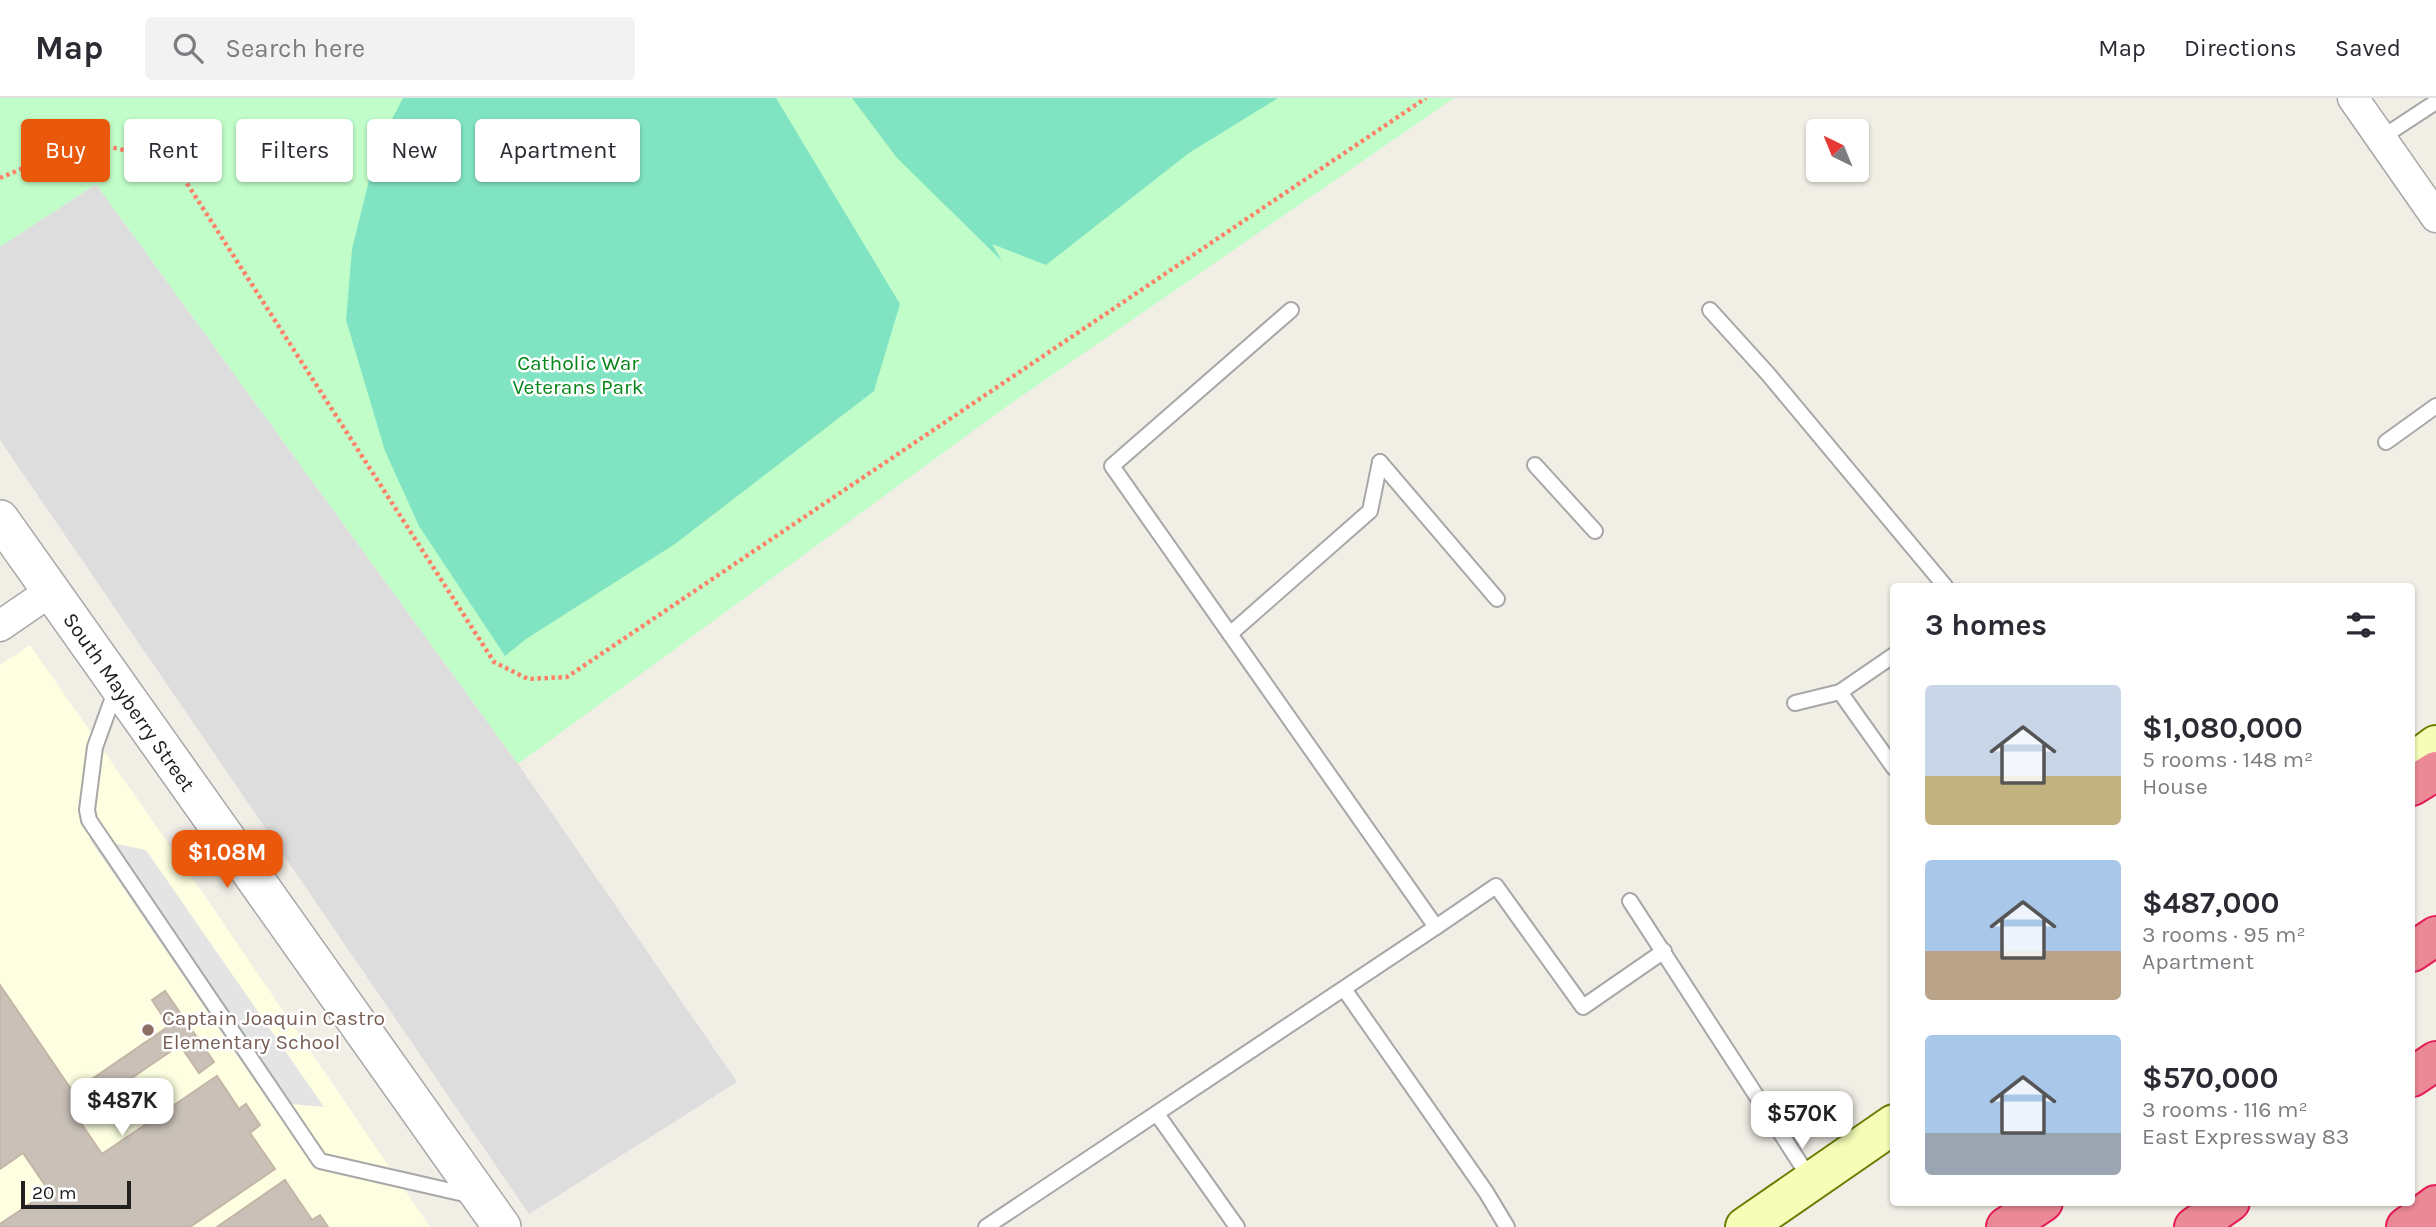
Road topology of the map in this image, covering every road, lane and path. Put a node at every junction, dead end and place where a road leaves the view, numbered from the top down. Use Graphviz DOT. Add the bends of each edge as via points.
graph roads {
  1 [pos="1426,98"];
  2 [pos="2353,98"];
  3 [pos="2436,102"];
  4 [pos="2381,138"];
  5 [pos="0,178"];
  6 [pos="2436,217"];
  7 [pos="1291,310"];
  8 [pos="1710,310"];
  9 [pos="2436,406"];
  10 [pos="2386,442"];
  11 [pos="1535,465"];
  12 [pos="0,519"];
  13 [pos="1595,531"];
  14 [pos="1942,583"];
  15 [pos="51,591"];
  16 [pos="1497,599"];
  17 [pos="0,626"];
  18 [pos="1230,634"];
  19 [pos="1890,658"];
  20 [pos="117,685"];
  21 [pos="1840,692"];
  22 [pos="1795,703"];
  23 [pos="2436,746"];
  24 [pos="2415,760"];
  25 [pos="1890,762"];
  26 [pos="2436,771"];
  27 [pos="2415,784"];
  28 [pos="1630,901"];
  29 [pos="1436,927"];
  30 [pos="2436,936"];
  31 [pos="1664,951"];
  32 [pos="2415,951"];
  33 [pos="1344,989"];
  34 [pos="2436,1060"];
  35 [pos="2415,1075"];
  36 [pos="1157,1114"];
  37 [pos="1890,1127"];
  38 [pos="1812,1181"];
  39 [pos="2436,1205"];
  40 [pos="2037,1206"];
  41 [pos="2224,1206"];
  42 [pos="491,1212"];
  43 [pos="986,1227"];
  44 [pos="1237,1227"];
  45 [pos="1507,1227"];
  46 [pos="1745,1227"];
  47 [pos="2006,1227"];
  48 [pos="2194,1227"];
  49 [pos="2406,1227"];
  1 -- 5 [label="path" via="567,677 528,679 494,662 181,174 140,155 104,146 73,149"];
  2 -- 4 [label="street"];
  3 -- 4 [label="lane"];
  4 -- 6 [label="street"];
  7 -- 18 [label="lane" via="1112,466"];
  8 -- 14 [label="lane"];
  9 -- 10 [label="lane"];
  11 -- 13 [label="lane"];
  12 -- 15 [label="street, South Mayberry Street"];
  15 -- 17 [label="street"];
  15 -- 20 [label="street, South Mayberry Street"];
  16 -- 18 [label="lane" via="1380,462 1370,511"];
  18 -- 29 [label="lane"];
  19 -- 21 [label="lane"];
  20 -- 42 [label="street, South Mayberry Street"];
  20 -- 42 [label="lane" via="95,747 89,820 320,1161"];
  21 -- 22 [label="lane"];
  21 -- 25 [label="lane"];
  23 -- 24 [label="main road"];
  26 -- 27 [label="highway"];
  28 -- 31 [label="lane"];
  29 -- 31 [label="lane" via="1496,886 1583,1007"];
  29 -- 33 [label="lane"];
  30 -- 32 [label="highway"];
  31 -- 38 [label="lane"];
  33 -- 36 [label="lane"];
  33 -- 45 [label="lane"];
  34 -- 35 [label="highway"];
  36 -- 43 [label="lane"];
  36 -- 44 [label="lane"];
  37 -- 38 [label="main road"];
  38 -- 46 [label="main road"];
  39 -- 49 [label="highway"];
  40 -- 47 [label="highway"];
  41 -- 48 [label="highway"];
}
